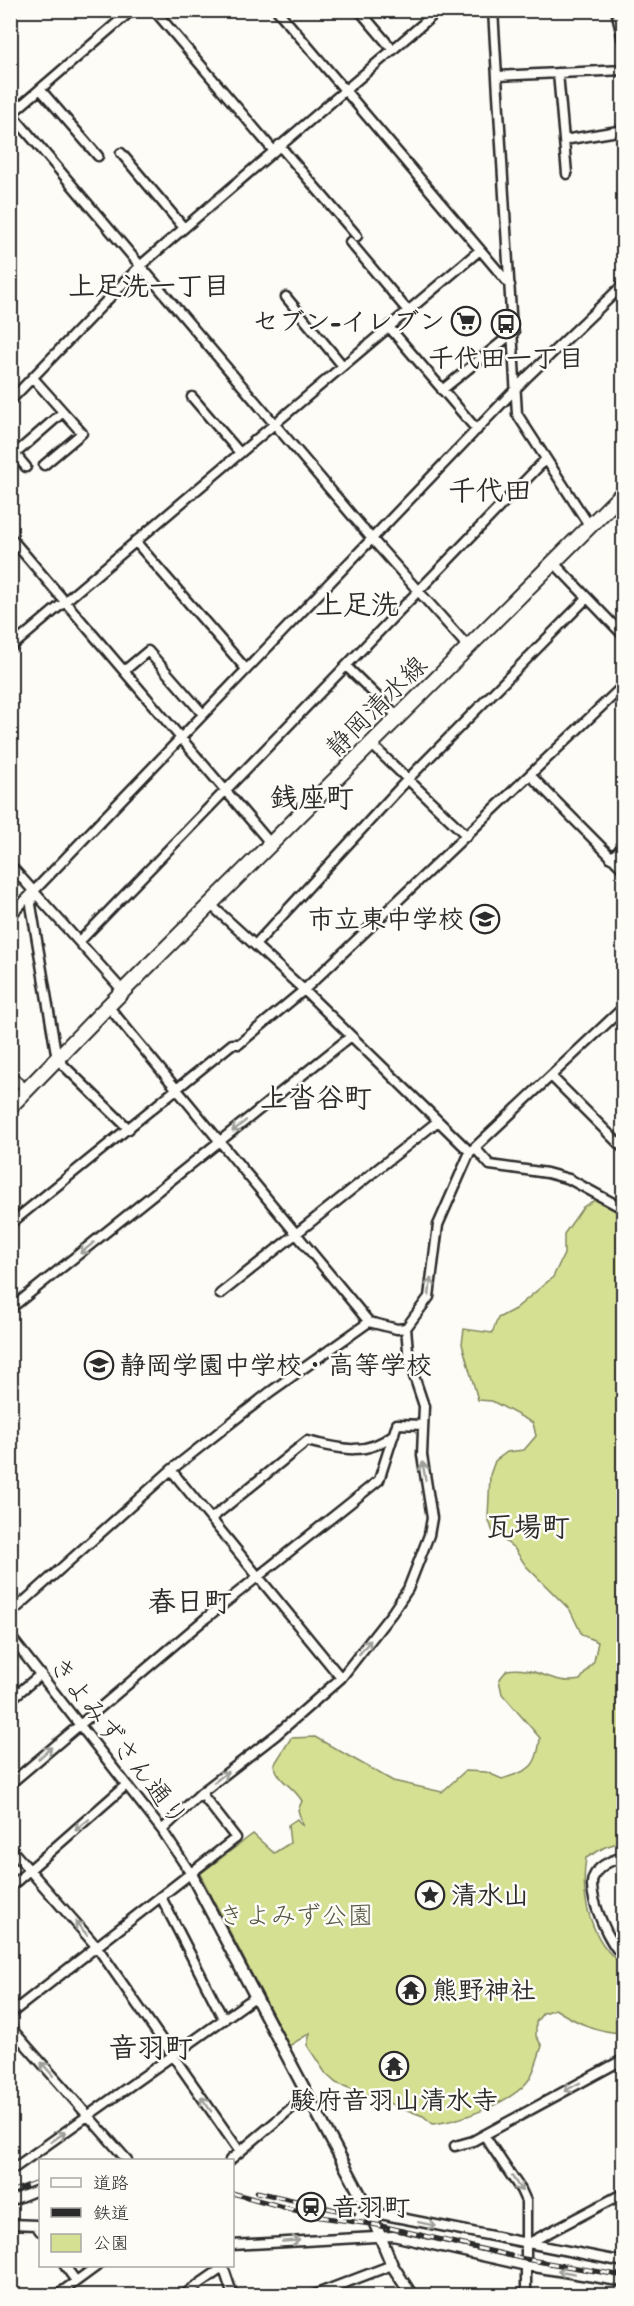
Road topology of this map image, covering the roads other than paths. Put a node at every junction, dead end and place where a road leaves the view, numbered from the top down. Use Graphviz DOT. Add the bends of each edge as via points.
graph roads {
  1 [pos="132,10"];
  2 [pos="154,10"];
  3 [pos="277,10"];
  4 [pos="359,10"];
  5 [pos="439,10"];
  6 [pos="493,10"];
  7 [pos="616,10"];
  8 [pos="624,45"];
  9 [pos="393,50"];
  10 [pos="624,70"];
  11 [pos="558,73"];
  12 [pos="498,76"];
  13 [pos="40,89"];
  14 [pos="345,91"];
  15 [pos="11,113"];
  16 [pos="624,130"];
  17 [pos="564,140"];
  18 [pos="276,148"];
  19 [pos="121,153"];
  20 [pos="98,156"];
  21 [pos="567,174"];
  22 [pos="184,228"];
  23 [pos="480,250"];
  24 [pos="141,266"];
  25 [pos="624,284"];
  26 [pos="511,286"];
  27 [pos="286,297"];
  28 [pos="408,311"];
  29 [pos="389,327"];
  30 [pos="514,332"];
  31 [pos="343,366"];
  32 [pos="33,378"];
  33 [pos="518,388"];
  34 [pos="442,390"];
  35 [pos="192,397"];
  36 [pos="10,401"];
  37 [pos="63,412"];
  38 [pos="274,424"];
  39 [pos="477,430"];
  40 [pos="13,451"];
  41 [pos="240,453"];
  42 [pos="544,459"];
  43 [pos="44,465"];
  44 [pos="26,467"];
  45 [pos="624,492"];
  46 [pos="589,525"];
  47 [pos="10,537"];
  48 [pos="372,539"];
  49 [pos="135,541"];
  50 [pos="552,561"];
  51 [pos="419,591"];
  52 [pos="587,598"];
  53 [pos="65,601"];
  54 [pos="624,636"];
  55 [pos="10,648"];
  56 [pos="469,648"];
  57 [pos="346,666"];
  58 [pos="246,669"];
  59 [pos="124,671"];
  60 [pos="624,685"];
  61 [pos="203,714"];
  62 [pos="398,717"];
  63 [pos="180,739"];
  64 [pos="371,744"];
  65 [pos="530,775"];
  66 [pos="408,779"];
  67 [pos="225,791"];
  68 [pos="467,836"];
  69 [pos="271,844"];
  70 [pos="624,846"];
  71 [pos="611,858"];
  72 [pos="10,865"];
  73 [pos="624,870"];
  74 [pos="33,892"];
  75 [pos="210,904"];
  76 [pos="10,916"];
  77 [pos="79,942"];
  78 [pos="255,945"];
  79 [pos="304,990"];
  80 [pos="123,991"];
  81 [pos="108,1005"];
  82 [pos="624,1007"];
  83 [pos="350,1037"];
  84 [pos="57,1059"];
  85 [pos="10,1075"];
  86 [pos="551,1076"];
  87 [pos="178,1088"];
  88 [pos="27,1090"];
  89 [pos="10,1107"];
  90 [pos="438,1121"];
  91 [pos="129,1129"];
  92 [pos="220,1141"];
  93 [pos="624,1149"];
  94 [pos="473,1150"];
  95 [pos="624,1209"];
  96 [pos="10,1224"];
  97 [pos="297,1231"];
  98 [pos="220,1294"];
  99 [pos="10,1309"];
  100 [pos="369,1322"];
  101 [pos="406,1328"];
  102 [pos="423,1425"];
  103 [pos="394,1434"];
  104 [pos="171,1470"];
  105 [pos="212,1518"];
  106 [pos="258,1577"];
  107 [pos="10,1614"];
  108 [pos="10,1636"];
  109 [pos="40,1674"];
  110 [pos="341,1678"];
  111 [pos="10,1700"];
  112 [pos="79,1723"];
  113 [pos="10,1784"];
  114 [pos="125,1785"];
  115 [pos="201,1793"];
  116 [pos="162,1830"];
  117 [pos="10,1848"];
  118 [pos="624,1857"];
  119 [pos="31,1871"];
  120 [pos="191,1874"];
  121 [pos="10,1887"];
  122 [pos="161,1897"];
  123 [pos="97,1947"];
  124 [pos="624,1956"];
  125 [pos="255,1997"];
  126 [pos="10,2014"];
  127 [pos="224,2019"];
  128 [pos="10,2027"];
  129 [pos="172,2056"];
  130 [pos="624,2060"];
  131 [pos="307,2095"];
  132 [pos="88,2116"];
  133 [pos="484,2135"];
  134 [pos="455,2146"];
  135 [pos="240,2152"];
  136 [pos="126,2159"];
  137 [pos="231,2159"];
  138 [pos="10,2171"];
  139 [pos="39,2189"];
  140 [pos="624,2193"];
  141 [pos="10,2201"];
  142 [pos="370,2212"];
  143 [pos="10,2224"];
  144 [pos="39,2230"];
  145 [pos="381,2236"];
  146 [pos="527,2244"];
  147 [pos="234,2245"];
  148 [pos="624,2262"];
  149 [pos="392,2265"];
  150 [pos="525,2265"];
  151 [pos="67,2267"];
  152 [pos="94,2267"];
  153 [pos="220,2267"];
  154 [pos="76,2281"];
  155 [pos="624,2282"];
  156 [pos="56,2295"];
  157 [pos="182,2295"];
  158 [pos="233,2295"];
  159 [pos="311,2295"];
  160 [pos="412,2295"];
  161 [pos="526,2295"];
  1 -- 13 [label="street"];
  2 -- 18 [label="street"];
  3 -- 14 [label="street"];
  4 -- 9 [label="street"];
  5 -- 9 [label="street"];
  6 -- 12 [label="street"];
  7 -- 8 [label="street"];
  9 -- 14 [label="street"];
  10 -- 11 [label="street"];
  11 -- 12 [label="street"];
  11 -- 17 [label="street"];
  12 -- 26 [label="street"];
  13 -- 15 [label="street"];
  13 -- 20 [label="street"];
  14 -- 18 [label="street"];
  14 -- 23 [label="street"];
  15 -- 24 [label="street"];
  16 -- 17 [label="street"];
  17 -- 21 [label="street"];
  18 -- 22 [label="street"];
  18 -- 28 [label="street" via="354,239"];
  19 -- 22 [label="street"];
  22 -- 24 [label="street"];
  23 -- 26 [label="street"];
  23 -- 28 [label="street"];
  24 -- 32 [label="street"];
  24 -- 38 [label="street"];
  25 -- 33 [label="street"];
  26 -- 30 [label="street"];
  27 -- 31 [label="street"];
  28 -- 29 [label="street"];
  29 -- 31 [label="street"];
  29 -- 34 [label="street"];
  30 -- 33 [label="street"];
  30 -- 34 [label="street"];
  31 -- 38 [label="street"];
  32 -- 36 [label="street"];
  32 -- 37 [label="street"];
  33 -- 39 [label="street"];
  33 -- 42 [label="street" via="517,414"];
  34 -- 39 [label="street"];
  35 -- 41 [label="street"];
  37 -- 40 [label="street"];
  37 -- 43 [label="street" via="82,434"];
  38 -- 41 [label="street"];
  38 -- 48 [label="street"];
  39 -- 48 [label="street"];
  40 -- 44 [label="street"];
  41 -- 49 [label="street"];
  42 -- 46 [label="street"];
  42 -- 51 [label="street"];
  45 -- 46 [label="main road, 静岡清水線"];
  46 -- 50 [label="main road, 静岡清水線"];
  47 -- 53 [label="street"];
  48 -- 51 [label="street"];
  48 -- 58 [label="street"];
  49 -- 53 [label="street"];
  49 -- 58 [label="street"];
  50 -- 52 [label="street"];
  50 -- 56 [label="main road, 静岡清水線"];
  51 -- 56 [label="street"];
  51 -- 57 [label="street"];
  52 -- 54 [label="street"];
  52 -- 66 [label="street"];
  53 -- 55 [label="street"];
  53 -- 59 [label="street"];
  56 -- 62 [label="main road, 静岡清水線"];
  57 -- 62 [label="street"];
  57 -- 67 [label="street"];
  58 -- 61 [label="street"];
  59 -- 61 [label="street" via="148,651"];
  59 -- 63 [label="street"];
  60 -- 65 [label="street"];
  61 -- 63 [label="street"];
  62 -- 64 [label="main road, 静岡清水線"];
  63 -- 67 [label="street"];
  63 -- 74 [label="street"];
  64 -- 66 [label="street"];
  64 -- 69 [label="main road, 静岡清水線"];
  65 -- 68 [label="street"];
  65 -- 71 [label="street"];
  66 -- 68 [label="street"];
  66 -- 78 [label="street"];
  67 -- 69 [label="street"];
  67 -- 77 [label="street"];
  68 -- 79 [label="street"];
  69 -- 75 [label="main road, 静岡清水線"];
  70 -- 71 [label="street"];
  71 -- 73 [label="street"];
  72 -- 74 [label="street"];
  74 -- 76 [label="street"];
  74 -- 77 [label="street"];
  74 -- 84 [label="street" via="31,905"];
  75 -- 78 [label="street"];
  75 -- 80 [label="main road, 静岡清水線"];
  77 -- 80 [label="street"];
  78 -- 79 [label="street"];
  79 -- 83 [label="street"];
  79 -- 87 [label="street"];
  80 -- 81 [label="main road, 静岡清水線"];
  81 -- 84 [label="main road, 静岡清水線"];
  81 -- 87 [label="street"];
  82 -- 86 [label="street"];
  83 -- 90 [label="street"];
  83 -- 92 [label="street, one-way"];
  84 -- 88 [label="main road, 静岡清水線"];
  84 -- 91 [label="street"];
  85 -- 88 [label="street"];
  86 -- 93 [label="street"];
  86 -- 94 [label="street"];
  87 -- 91 [label="street"];
  87 -- 92 [label="street"];
  88 -- 89 [label="main road, 静岡清水線"];
  90 -- 94 [label="street"];
  90 -- 97 [label="street"];
  91 -- 96 [label="street"];
  92 -- 97 [label="street"];
  92 -- 99 [label="street, one-way"];
  94 -- 95 [label="street" via="490,1165 569,1179"];
  101 -- 94 [label="street, one-way" via="429,1297 438,1225"];
  97 -- 98 [label="street"];
  97 -- 100 [label="street"];
  100 -- 101 [label="street"];
  100 -- 104 [label="street" via="270,1392"];
  101 -- 102 [label="street" via="409,1361 424,1406"];
  102 -- 103 [label="street" via="397,1424"];
  110 -- 102 [label="street, one-way" via="408,1589 429,1535 432,1518 423,1474"];
  103 -- 105 [label="street" via="372,1448 350,1450 307,1441"];
  103 -- 106 [label="street" via="380,1480"];
  104 -- 105 [label="street"];
  104 -- 107 [label="street"];
  105 -- 106 [label="street"];
  106 -- 110 [label="street"];
  106 -- 112 [label="street"];
  108 -- 109 [label="street, きよみずさん通り"];
  109 -- 111 [label="street"];
  109 -- 112 [label="street, きよみずさん通り"];
  115 -- 110 [label="street, one-way"];
  113 -- 112 [label="street, one-way"];
  112 -- 114 [label="street, きよみずさん通り"];
  114 -- 116 [label="street, きよみずさん通り"];
  114 -- 119 [label="street, one-way"];
  115 -- 116 [label="street"];
  115 -- 120 [label="street" via="236,1838"];
  116 -- 120 [label="street, きよみずさん通り"];
  117 -- 119 [label="street"];
  118 -- 124 [label="street" via="612,1860 598,1871 592,1879 592,1889 610,1941"];
  119 -- 121 [label="street"];
  123 -- 119 [label="street, one-way"];
  120 -- 122 [label="street"];
  120 -- 125 [label="street"];
  122 -- 123 [label="street"];
  122 -- 127 [label="street"];
  123 -- 126 [label="street"];
  123 -- 129 [label="street"];
  125 -- 127 [label="street"];
  125 -- 131 [label="street"];
  127 -- 129 [label="street"];
  132 -- 128 [label="street, one-way"];
  129 -- 132 [label="street"];
  135 -- 129 [label="street, one-way"];
  130 -- 133 [label="street, one-way"];
  131 -- 135 [label="street"];
  131 -- 142 [label="street"];
  132 -- 136 [label="street"];
  138 -- 132 [label="street, one-way"];
  133 -- 134 [label="street"];
  133 -- 146 [label="street, one-way" via="526,2201"];
  135 -- 137 [label="street"];
  139 -- 141 [label="street"];
  140 -- 146 [label="street"];
  142 -- 145 [label="street"];
  142 -- 146 [label="street, one-way"];
  143 -- 144 [label="street" via="36,2225"];
  147 -- 145 [label="street, one-way"];
  145 -- 149 [label="street"];
  145 -- 150 [label="street" via="432,2243"];
  146 -- 148 [label="street"];
  146 -- 150 [label="street"];
  149 -- 159 [label="street"];
  149 -- 160 [label="street"];
  155 -- 150 [label="street, one-way"];
  150 -- 161 [label="street"];
  151 -- 154 [label="street"];
  152 -- 154 [label="street"];
  153 -- 157 [label="street"];
  153 -- 158 [label="street"];
  154 -- 156 [label="street"];
}
